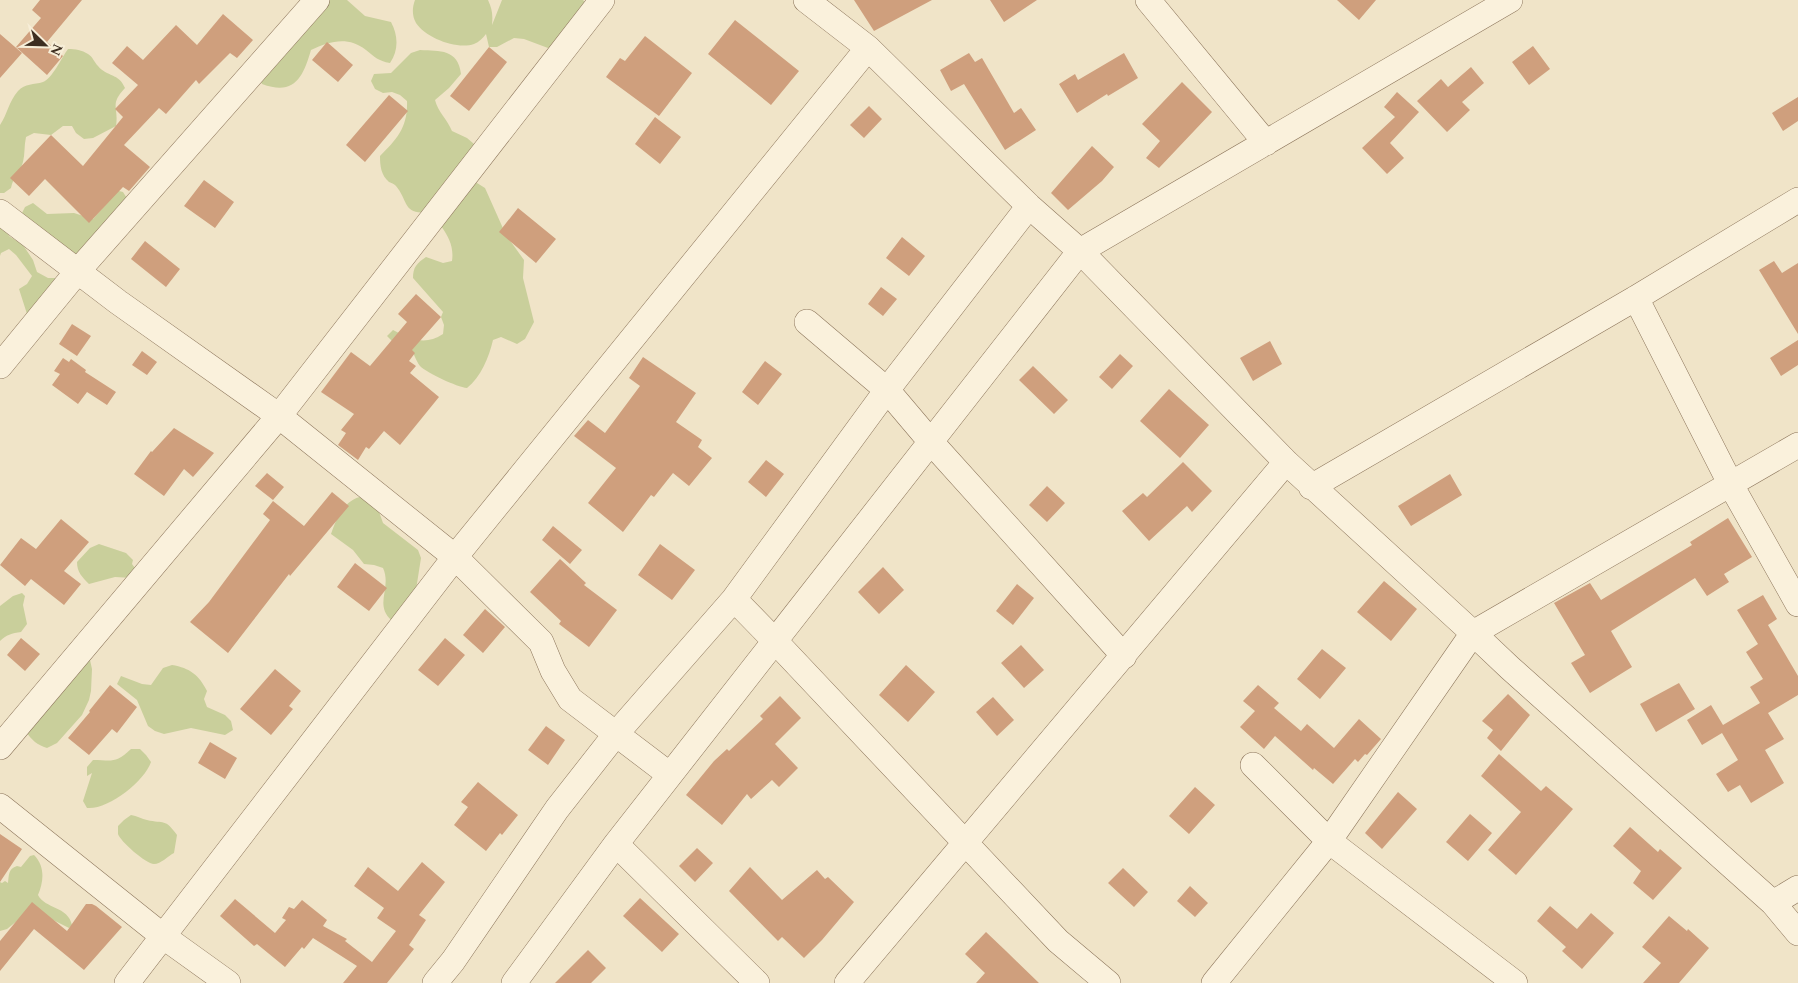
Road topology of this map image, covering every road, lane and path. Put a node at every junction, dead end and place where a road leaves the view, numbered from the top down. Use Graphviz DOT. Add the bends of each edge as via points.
graph roads {
  1 [pos="317,0"];
  2 [pos="602,0"];
  3 [pos="806,0"];
  4 [pos="1148,0"];
  5 [pos="1510,0"];
  6 [pos="1476,8"];
  7 [pos="868,48"];
  8 [pos="1266,143"];
  9 [pos="1798,200"];
  10 [pos="1029,206"];
  11 [pos="0,212"];
  12 [pos="1080,251"];
  13 [pos="77,272"];
  14 [pos="1636,298"];
  15 [pos="807,322"];
  16 [pos="0,366"];
  17 [pos="887,390"];
  18 [pos="279,416"];
  19 [pos="931,442"];
  20 [pos="1798,445"];
  21 [pos="1286,462"];
  22 [pos="1731,485"];
  23 [pos="1311,487"];
  24 [pos="455,557"];
  25 [pos="734,599"];
  26 [pos="1798,604"];
  27 [pos="1473,633"];
  28 [pos="775,641"];
  29 [pos="1124,656"];
  30 [pos="615,735"];
  31 [pos="0,747"];
  32 [pos="1253,765"];
  33 [pos="670,775"];
  34 [pos="0,806"];
  35 [pos="1329,840"];
  36 [pos="965,843"];
  37 [pos="616,844"];
  38 [pos="1798,888"];
  39 [pos="1773,903"];
  40 [pos="1798,933"];
  41 [pos="164,937"];
  42 [pos="457,972"];
  43 [pos="127,983"];
  44 [pos="228,983"];
  45 [pos="435,983"];
  46 [pos="514,983"];
  47 [pos="756,983"];
  48 [pos="847,983"];
  49 [pos="1108,983"];
  50 [pos="1214,983"];
  51 [pos="1515,983"];
  1 -- 13 [label="street"];
  2 -- 18 [label="street"];
  3 -- 7 [label="street"];
  4 -- 8 [label="street"];
  5 -- 6 [label="street"];
  6 -- 8 [label="street"];
  7 -- 10 [label="street"];
  7 -- 24 [label="street"];
  8 -- 12 [label="street"];
  9 -- 14 [label="street"];
  10 -- 12 [label="street"];
  10 -- 17 [label="street"];
  11 -- 13 [label="street"];
  12 -- 19 [label="street"];
  12 -- 21 [label="street"];
  13 -- 16 [label="street"];
  13 -- 18 [label="street"];
  14 -- 22 [label="street"];
  14 -- 23 [label="street"];
  15 -- 17 [label="street"];
  17 -- 19 [label="street"];
  17 -- 25 [label="street"];
  18 -- 24 [label="street"];
  18 -- 31 [label="street"];
  19 -- 28 [label="street"];
  19 -- 29 [label="street"];
  20 -- 22 [label="street"];
  21 -- 23 [label="street"];
  21 -- 29 [label="street"];
  22 -- 26 [label="street"];
  22 -- 27 [label="street"];
  23 -- 27 [label="street"];
  24 -- 30 [label="street" via="541,642 570,699"];
  24 -- 41 [label="street"];
  25 -- 28 [label="street"];
  25 -- 30 [label="street"];
  27 -- 35 [label="street"];
  27 -- 39 [label="street"];
  28 -- 33 [label="street"];
  28 -- 36 [label="street"];
  29 -- 36 [label="street"];
  30 -- 33 [label="street"];
  30 -- 42 [label="street" via="557,809"];
  32 -- 35 [label="street"];
  33 -- 37 [label="street"];
  34 -- 41 [label="street"];
  35 -- 50 [label="street"];
  35 -- 51 [label="street"];
  36 -- 48 [label="street"];
  36 -- 49 [label="street" via="1058,941"];
  37 -- 46 [label="street"];
  37 -- 47 [label="street"];
  38 -- 39 [label="street"];
  39 -- 40 [label="street"];
  41 -- 43 [label="street"];
  41 -- 44 [label="street"];
  42 -- 45 [label="street"];
}
